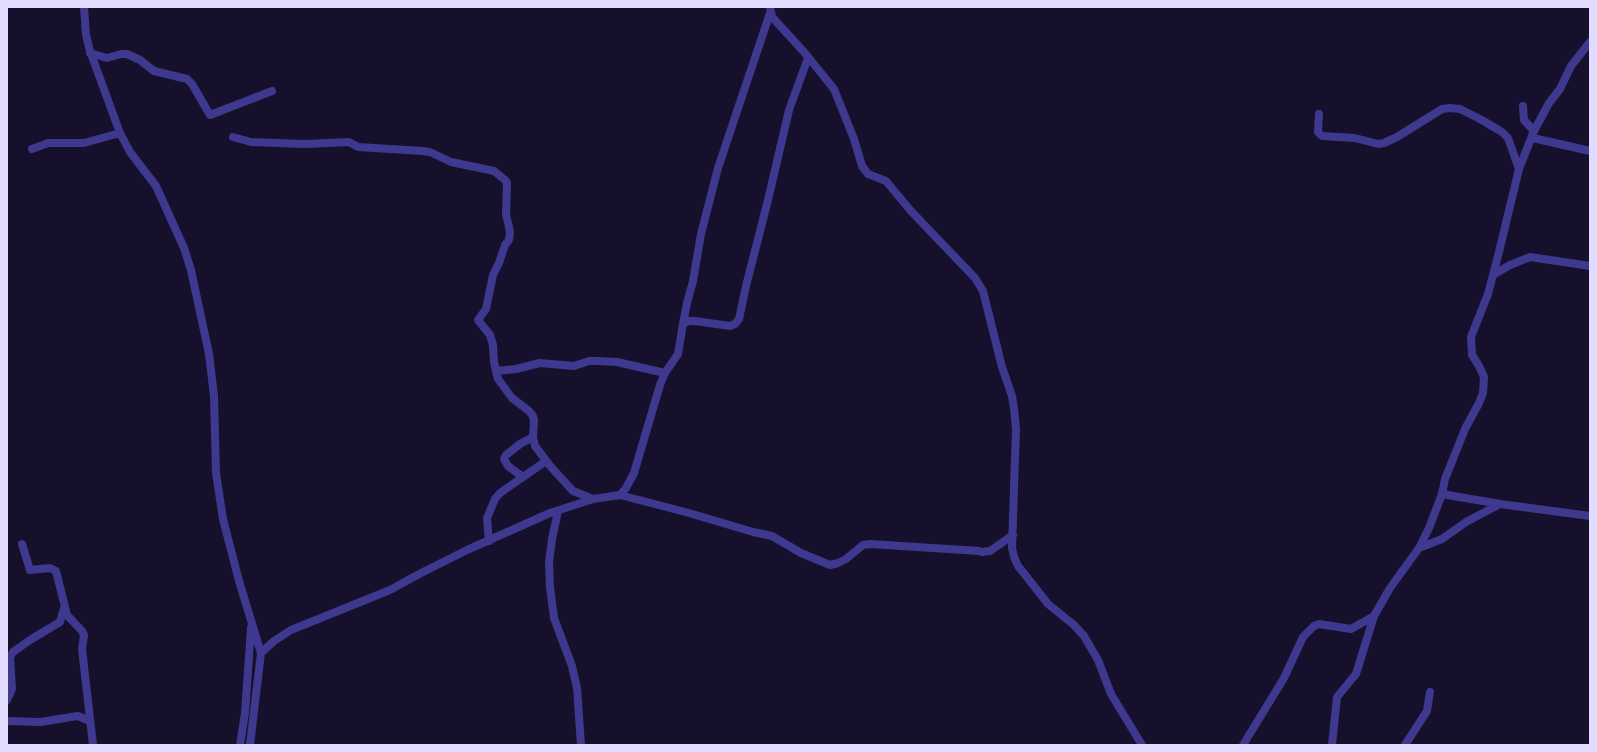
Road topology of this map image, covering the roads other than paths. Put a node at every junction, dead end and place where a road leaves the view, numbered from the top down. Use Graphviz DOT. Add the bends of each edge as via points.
graph roads {
  1 [pos="84,7"];
  2 [pos="770,9"];
  3 [pos="1590,42"];
  4 [pos="90,53"];
  5 [pos="808,58"];
  6 [pos="272,91"];
  7 [pos="1523,106"];
  8 [pos="1318,114"];
  9 [pos="120,133"];
  10 [pos="1533,134"];
  11 [pos="233,137"];
  12 [pos="32,149"];
  13 [pos="1590,151"];
  14 [pos="1519,169"];
  15 [pos="1590,266"];
  16 [pos="1493,275"];
  17 [pos="683,324"];
  18 [pos="496,371"];
  19 [pos="665,373"];
  20 [pos="533,437"];
  21 [pos="546,461"];
  22 [pos="523,477"];
  23 [pos="1442,494"];
  24 [pos="620,495"];
  25 [pos="593,499"];
  26 [pos="1500,504"];
  27 [pos="558,511"];
  28 [pos="1590,516"];
  29 [pos="1013,536"];
  30 [pos="489,541"];
  31 [pos="22,544"];
  32 [pos="1419,548"];
  33 [pos="64,608"];
  34 [pos="1374,616"];
  35 [pos="252,624"];
  36 [pos="260,653"];
  37 [pos="1430,692"];
  38 [pos="7,700"];
  39 [pos="7,721"];
  40 [pos="90,721"];
  41 [pos="93,745"];
  42 [pos="240,745"];
  43 [pos="250,745"];
  44 [pos="581,745"];
  45 [pos="1142,745"];
  46 [pos="1243,745"];
  47 [pos="1332,745"];
  48 [pos="1405,745"];
  1 -- 4 [label="street"];
  2 -- 5 [label="street"];
  2 -- 17 [label="street" via="718,168 701,234"];
  3 -- 10 [label="street" via="1571,66"];
  4 -- 6 [label="street" via="107,58 127,54 154,71 187,79 210,115"];
  4 -- 9 [label="street"];
  5 -- 17 [label="street" via="789,110 739,319 730,326 695,321"];
  5 -- 29 [label="street" via="834,89 862,166 868,174 886,180 910,210 970,273 983,291 1014,409 1016,428"];
  7 -- 10 [label="street" via="1524,120"];
  8 -- 14 [label="street" via="1318,132 1322,136 1355,138 1378,144 1397,137 1442,109 1460,109 1502,132 1508,138"];
  9 -- 12 [label="street" via="84,143 48,143"];
  9 -- 35 [label="street" via="130,152 156,186 191,270 209,354 214,396 216,473 223,519"];
  10 -- 13 [label="street"];
  10 -- 14 [label="street"];
  11 -- 18 [label="street" via="251,142 349,142 358,147 430,152 451,162 494,171 505,180 506,214 510,236 493,275 486,309 478,319 490,335"];
  14 -- 16 [label="street"];
  15 -- 16 [label="street" via="1530,257"];
  16 -- 23 [label="street" via="1471,337 1472,355 1484,377 1483,393 1444,479"];
  17 -- 19 [label="street" via="678,354"];
  18 -- 19 [label="street" via="540,363 574,366 598,361 617,362"];
  18 -- 20 [label="street" via="512,398 533,416"];
  19 -- 24 [label="street" via="634,473"];
  20 -- 21 [label="street" via="534,446"];
  20 -- 22 [label="street" via="506,455 504,460"];
  21 -- 22 [label="street"];
  21 -- 25 [label="street" via="573,491"];
  22 -- 30 [label="street" via="500,493 490,508 487,518"];
  23 -- 26 [label="street"];
  23 -- 32 [label="street"];
  24 -- 25 [label="street"];
  24 -- 29 [label="street" via="772,536 801,553 830,565 846,559 863,545 982,552 990,551"];
  25 -- 27 [label="street"];
  26 -- 28 [label="street"];
  26 -- 32 [label="street" via="1466,522 1442,539"];
  27 -- 30 [label="street"];
  27 -- 44 [label="street" via="549,562 550,587 554,618 572,666 577,688"];
  29 -- 45 [label="street" via="1012,548 1018,566 1048,604 1074,624 1084,636 1098,660 1111,694"];
  30 -- 36 [label="street" via="448,559 390,590 291,630"];
  31 -- 33 [label="street" via="30,570 50,568 56,571"];
  32 -- 34 [label="street" via="1390,588"];
  33 -- 38 [label="street" via="60,622 13,652 10,657 12,689"];
  33 -- 40 [label="street" via="84,635 82,649"];
  34 -- 46 [label="street" via="1351,629 1319,624 1314,626 1303,637 1284,678"];
  34 -- 47 [label="street" via="1356,674 1337,697"];
  35 -- 36 [label="street"];
  35 -- 42 [label="street"];
  36 -- 43 [label="street"];
  37 -- 48 [label="street" via="1427,712"];
  39 -- 40 [label="street" via="40,722 78,716"];
  40 -- 41 [label="street"];
}
